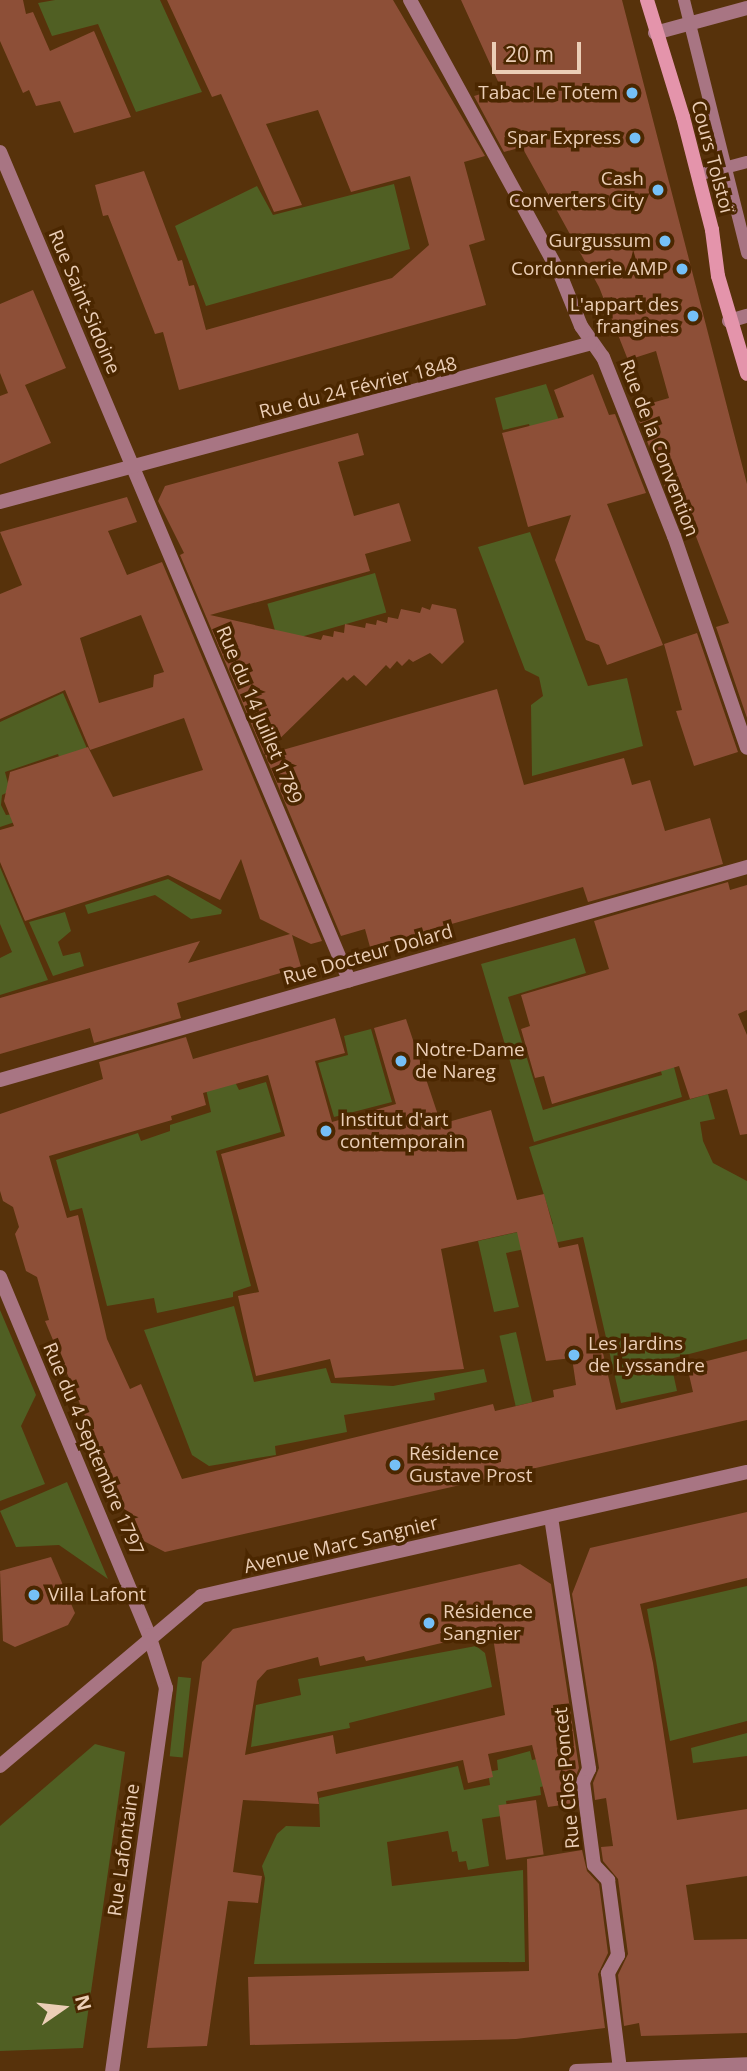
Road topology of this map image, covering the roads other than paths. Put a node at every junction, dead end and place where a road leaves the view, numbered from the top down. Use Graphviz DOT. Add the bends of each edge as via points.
graph roads {
  1 [pos="410,0"];
  2 [pos="647,0"];
  3 [pos="684,0"];
  4 [pos="747,8"];
  5 [pos="690,23"];
  6 [pos="655,33"];
  7 [pos="0,152"];
  8 [pos="747,162"];
  9 [pos="726,168"];
  10 [pos="698,174"];
  11 [pos="747,253"];
  12 [pos="747,316"];
  13 [pos="729,321"];
  14 [pos="592,343"];
  15 [pos="747,374"];
  16 [pos="133,466"];
  17 [pos="0,502"];
  18 [pos="747,748"];
  19 [pos="747,867"];
  20 [pos="349,979"];
  21 [pos="0,1080"];
  22 [pos="0,1277"];
  23 [pos="747,1472"];
  24 [pos="551,1517"];
  25 [pos="149,1635"];
  26 [pos="0,1766"];
  27 [pos="747,2064"];
  28 [pos="620,2070"];
  29 [pos="112,2071"];
  30 [pos="576,2071"];
  1 -- 14 [label="street, Rue de la Convention" via="507,175"];
  2 -- 6 [label="main road, Cours Tolstoï"];
  3 -- 5 [label="lane"];
  4 -- 5 [label="street"];
  5 -- 6 [label="street"];
  5 -- 9 [label="lane"];
  6 -- 10 [label="main road, Cours Tolstoï"];
  7 -- 16 [label="street, Rue Saint-Sidoine"];
  8 -- 9 [label="lane"];
  9 -- 10 [label="lane"];
  9 -- 11 [label="lane"];
  10 -- 13 [label="main road, Cours Tolstoï"];
  12 -- 13 [label="street"];
  13 -- 15 [label="main road, Cours Tolstoï"];
  14 -- 16 [label="street, Rue du 24 Février 1848"];
  14 -- 18 [label="street, Rue de la Convention" via="603,357 674,536"];
  16 -- 17 [label="street, Rue du 24 Février 1848"];
  16 -- 20 [label="street, Rue du 14 Juillet 1789"];
  19 -- 20 [label="street, Rue Docteur Dolard"];
  20 -- 21 [label="street, Rue Docteur Dolard"];
  22 -- 25 [label="street, Rue du 4 Septembre 1797"];
  23 -- 24 [label="street, Avenue Marc Sangnier"];
  24 -- 25 [label="street, Avenue Marc Sangnier" via="201,1596"];
  24 -- 28 [label="street, Rue Clos Poncet" via="589,1769 583,1782 594,1865 608,1880 618,1955 608,1973"];
  25 -- 26 [label="street, Avenue Marc Sangnier"];
  25 -- 29 [label="street, Rue Lafontaine" via="166,1688"];
  27 -- 28 [label="street"];
  28 -- 30 [label="street"];
}
